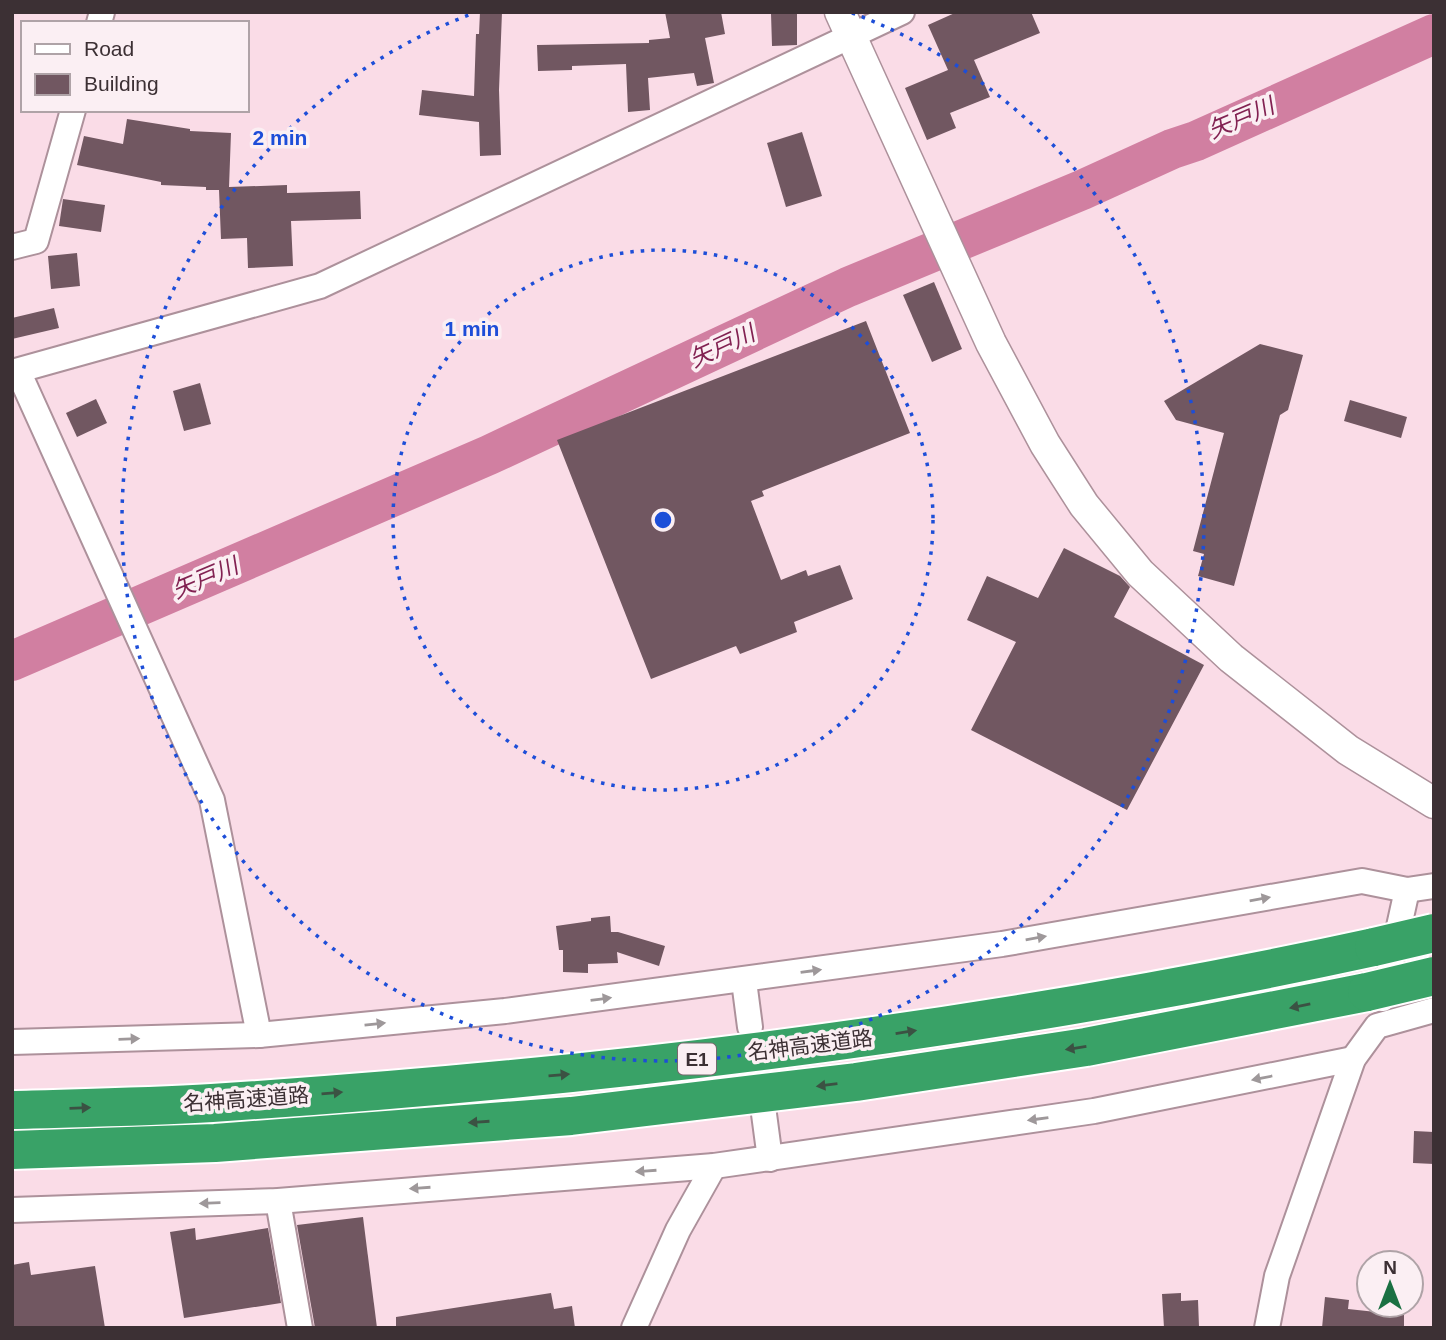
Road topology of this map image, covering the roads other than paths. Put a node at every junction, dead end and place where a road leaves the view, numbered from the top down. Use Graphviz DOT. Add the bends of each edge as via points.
graph roads {
  1 [pos="902,12"];
  2 [pos="844,24"];
  3 [pos="72,112"];
  4 [pos="12,247"];
  5 [pos="15,372"];
  6 [pos="1433,798"];
  7 [pos="1434,886"];
  8 [pos="1407,891"];
  9 [pos="1434,933"];
  10 [pos="1434,976"];
  11 [pos="744,981"];
  12 [pos="1372,1009"];
  13 [pos="1434,1010"];
  14 [pos="750,1027"];
  15 [pos="258,1035"];
  16 [pos="12,1042"];
  17 [pos="1353,1059"];
  18 [pos="12,1110"];
  19 [pos="764,1114"];
  20 [pos="12,1150"];
  21 [pos="770,1159"];
  22 [pos="715,1166"];
  23 [pos="278,1201"];
  24 [pos="12,1210"];
  25 [pos="300,1328"];
  26 [pos="634,1328"];
  27 [pos="1267,1328"];
  1 -- 2 [label="street"];
  2 -- 5 [label="street" via="320,286"];
  2 -- 6 [label="street" via="991,343 1084,505 1140,573 1231,658 1348,750"];
  3 -- 4 [label="street" via="36,241"];
  5 -- 15 [label="street" via="212,800"];
  7 -- 8 [label="street"];
  11 -- 8 [label="street, one-way" via="1002,944 1362,881"];
  8 -- 12 [label="street"];
  18 -- 9 [label="highway, 名神高速道路 / E1, one-way, bridge" via="211,1103 564,1074 850,1041 1077,1005"];
  10 -- 12 [label="highway, 名神高速道路 / E1, bridge"];
  11 -- 14 [label="street"];
  15 -- 11 [label="street, one-way"];
  12 -- 13 [label="street"];
  12 -- 17 [label="street"];
  12 -- 20 [label="highway, 名神高速道路 / E1, one-way" via="856,1082 571,1115 215,1143"];
  16 -- 15 [label="street, one-way"];
  17 -- 21 [label="street, one-way" via="1094,1111"];
  17 -- 27 [label="street" via="1276,1276"];
  19 -- 21 [label="street"];
  21 -- 22 [label="street"];
  22 -- 23 [label="street, one-way"];
  22 -- 26 [label="street" via="678,1230"];
  23 -- 24 [label="street, one-way"];
  23 -- 25 [label="street"];
}
